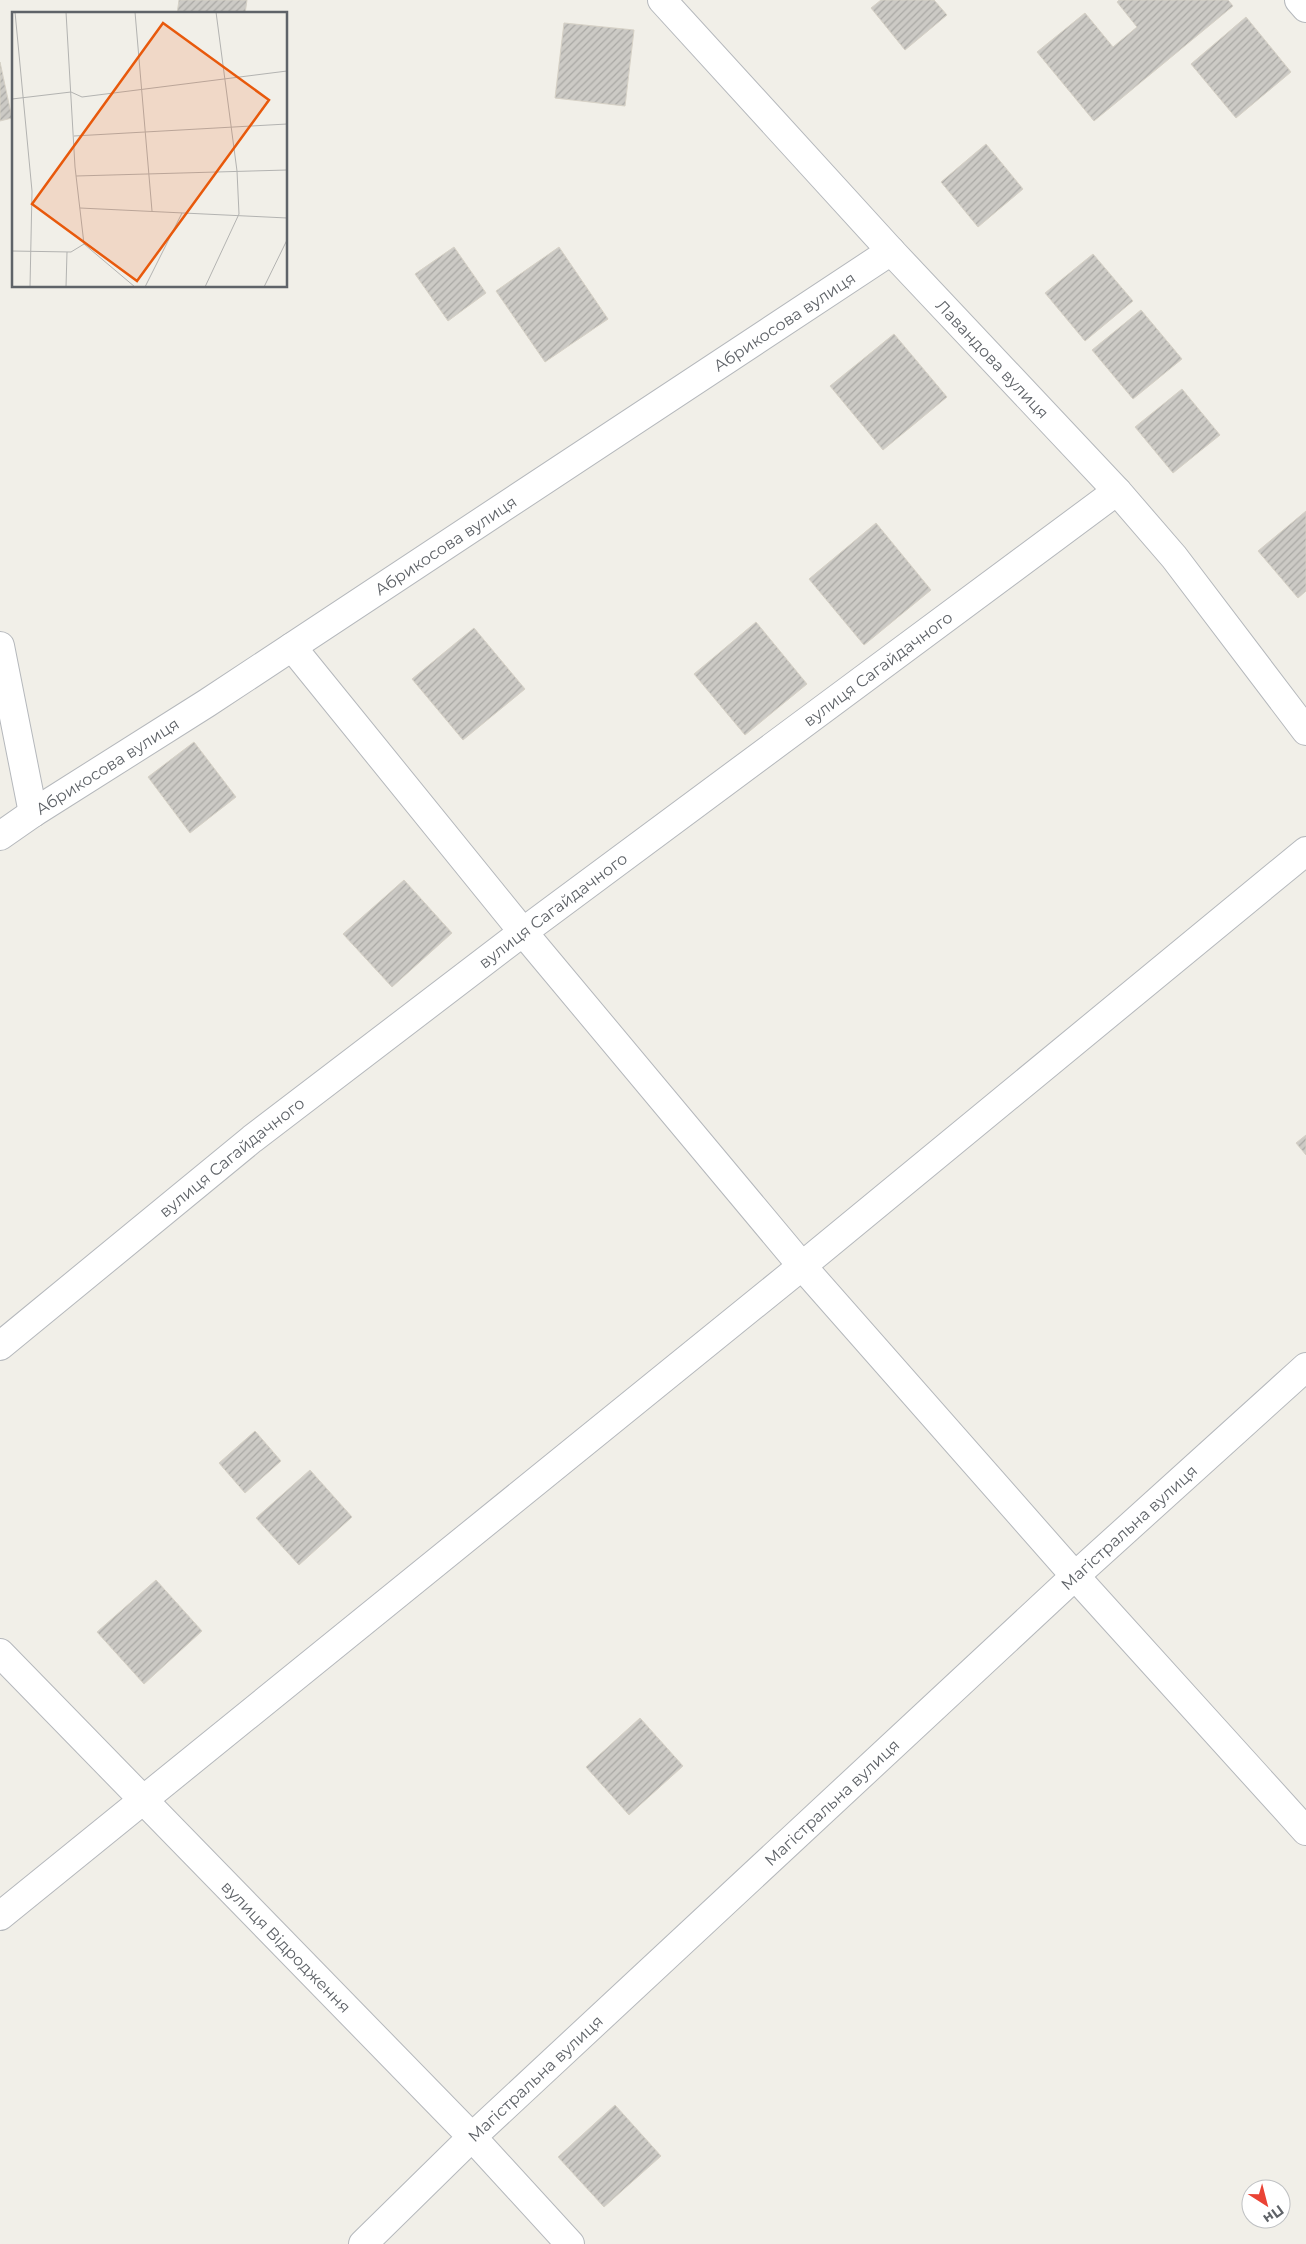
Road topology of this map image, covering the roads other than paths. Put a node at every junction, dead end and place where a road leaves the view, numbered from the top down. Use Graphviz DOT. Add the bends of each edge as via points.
graph roads {
  1 [pos="662,0"];
  2 [pos="1300,0"];
  3 [pos="1306,8"];
  4 [pos="891,251"];
  5 [pos="1117,491"];
  6 [pos="0,646"];
  7 [pos="292,647"];
  8 [pos="1306,731"];
  9 [pos="33,813"];
  10 [pos="0,836"];
  11 [pos="1306,851"];
  12 [pos="524,932"];
  13 [pos="802,1266"];
  14 [pos="0,1346"];
  15 [pos="1306,1367"];
  16 [pos="1075,1576"];
  17 [pos="0,1653"];
  18 [pos="143,1800"];
  19 [pos="1306,1830"];
  20 [pos="0,1916"];
  21 [pos="472,2137"];
  22 [pos="363,2244"];
  23 [pos="570,2244"];
  1 -- 4 [label="street, Лавандова вулиця"];
  2 -- 3 [label="street"];
  4 -- 5 [label="street, Лавандова вулиця"];
  4 -- 7 [label="street, Абрикосова вулиця"];
  5 -- 8 [label="street, Лавандова вулиця" via="1174,557"];
  5 -- 12 [label="street, вулиця Сагайдачного"];
  6 -- 9 [label="street"];
  7 -- 9 [label="street, Абрикосова вулиця"];
  7 -- 12 [label="street"];
  9 -- 10 [label="street, Абрикосова вулиця"];
  11 -- 13 [label="street"];
  12 -- 13 [label="street"];
  12 -- 14 [label="street, вулиця Сагайдачного" via="252,1139"];
  13 -- 16 [label="street"];
  13 -- 18 [label="street"];
  15 -- 16 [label="street, Магістральна вулиця"];
  16 -- 19 [label="street"];
  16 -- 21 [label="street, Магістральна вулиця"];
  17 -- 18 [label="street, вулиця Відродження"];
  18 -- 20 [label="street"];
  18 -- 21 [label="street, вулиця Відродження"];
  21 -- 22 [label="street, Магістральна вулиця"];
  21 -- 23 [label="street, вулиця Відродження"];
}
